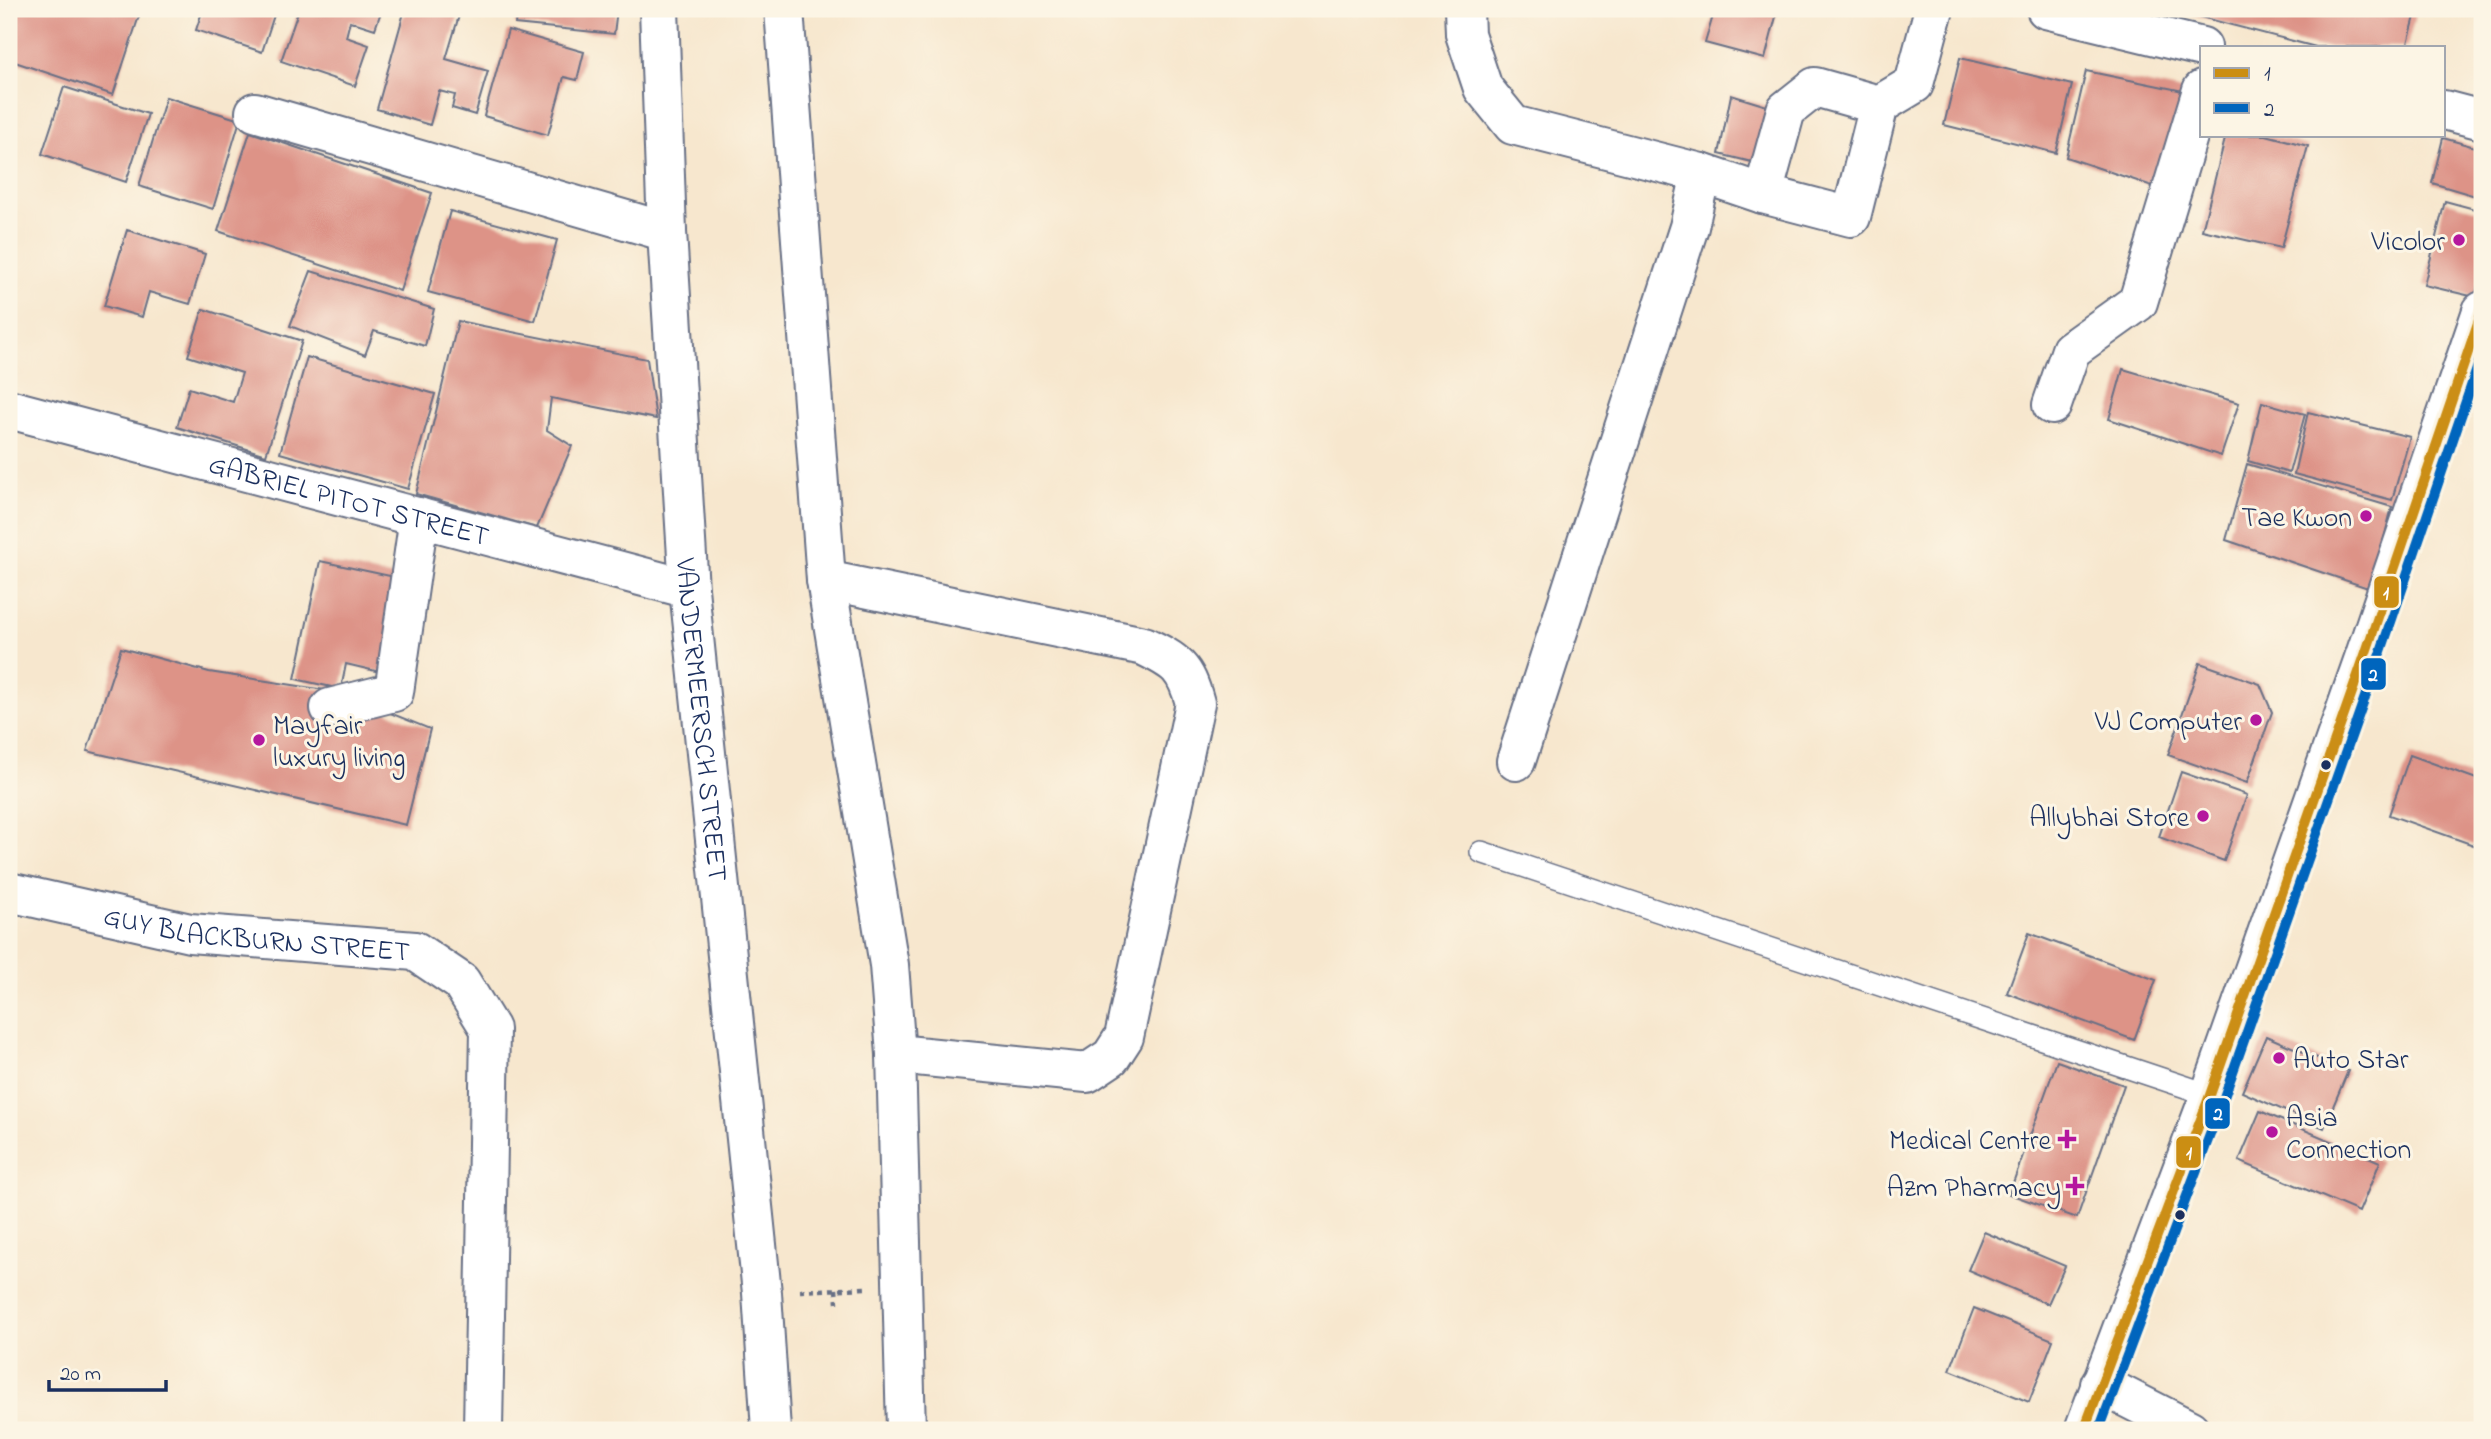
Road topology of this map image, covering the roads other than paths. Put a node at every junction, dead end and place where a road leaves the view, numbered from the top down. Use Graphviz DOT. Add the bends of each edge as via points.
graph roads {
  1 [pos="659,9"];
  2 [pos="784,9"];
  3 [pos="1464,9"];
  4 [pos="1934,9"];
  5 [pos="2046,9"];
  6 [pos="2200,47"];
  7 [pos="2200,97"];
  8 [pos="1879,105"];
  9 [pos="255,111"];
  10 [pos="2446,111"];
  11 [pos="2482,120"];
  12 [pos="1701,173"];
  13 [pos="1763,194"];
  14 [pos="667,232"];
  15 [pos="2482,311"];
  16 [pos="2052,405"];
  17 [pos="9,409"];
  18 [pos="419,517"];
  19 [pos="826,580"];
  20 [pos="690,589"];
  21 [pos="330,708"];
  22 [pos="1516,761"];
  23 [pos="1481,852"];
  24 [pos="9,892"];
  25 [pos="896,1054"];
  26 [pos="2210,1095"];
  27 [pos="2101,1384"];
  28 [pos="483,1430"];
  29 [pos="771,1430"];
  30 [pos="906,1430"];
  31 [pos="2084,1430"];
  32 [pos="2190,1430"];
  1 -- 14 [label="street, VANDERMEERSCH STREET"];
  2 -- 19 [label="street"];
  3 -- 12 [label="street" via="1465,34 1483,88 1513,125"];
  4 -- 8 [label="street" via="1914,84"];
  5 -- 6 [label="street"];
  7 -- 16 [label="street" via="2138,302 2071,350"];
  8 -- 13 [label="street" via="1815,87 1786,110"];
  8 -- 13 [label="street" via="1851,217"];
  9 -- 14 [label="street"];
  10 -- 11 [label="street"];
  12 -- 13 [label="street"];
  12 -- 22 [label="street" via="1689,227"];
  14 -- 20 [label="street, VANDERMEERSCH STREET"];
  15 -- 26 [label="street"];
  17 -- 18 [label="street, GABRIEL PITOT STREET"];
  18 -- 20 [label="street, GABRIEL PITOT STREET"];
  18 -- 21 [label="street" via="394,692"];
  19 -- 25 [label="street" via="889,965"];
  19 -- 25 [label="street" via="1143,646 1168,658 1188,677 1195,703 1124,1037 1111,1057 1087,1073"];
  20 -- 29 [label="street, VANDERMEERSCH STREET" via="762,1293"];
  23 -- 26 [label="lane"];
  24 -- 28 [label="street, GUY BLACKBURN STREET" via="190,933 415,951 461,982 490,1029"];
  25 -- 30 [label="street"];
  26 -- 27 [label="street"];
  27 -- 31 [label="street"];
  27 -- 32 [label="street"];
}
